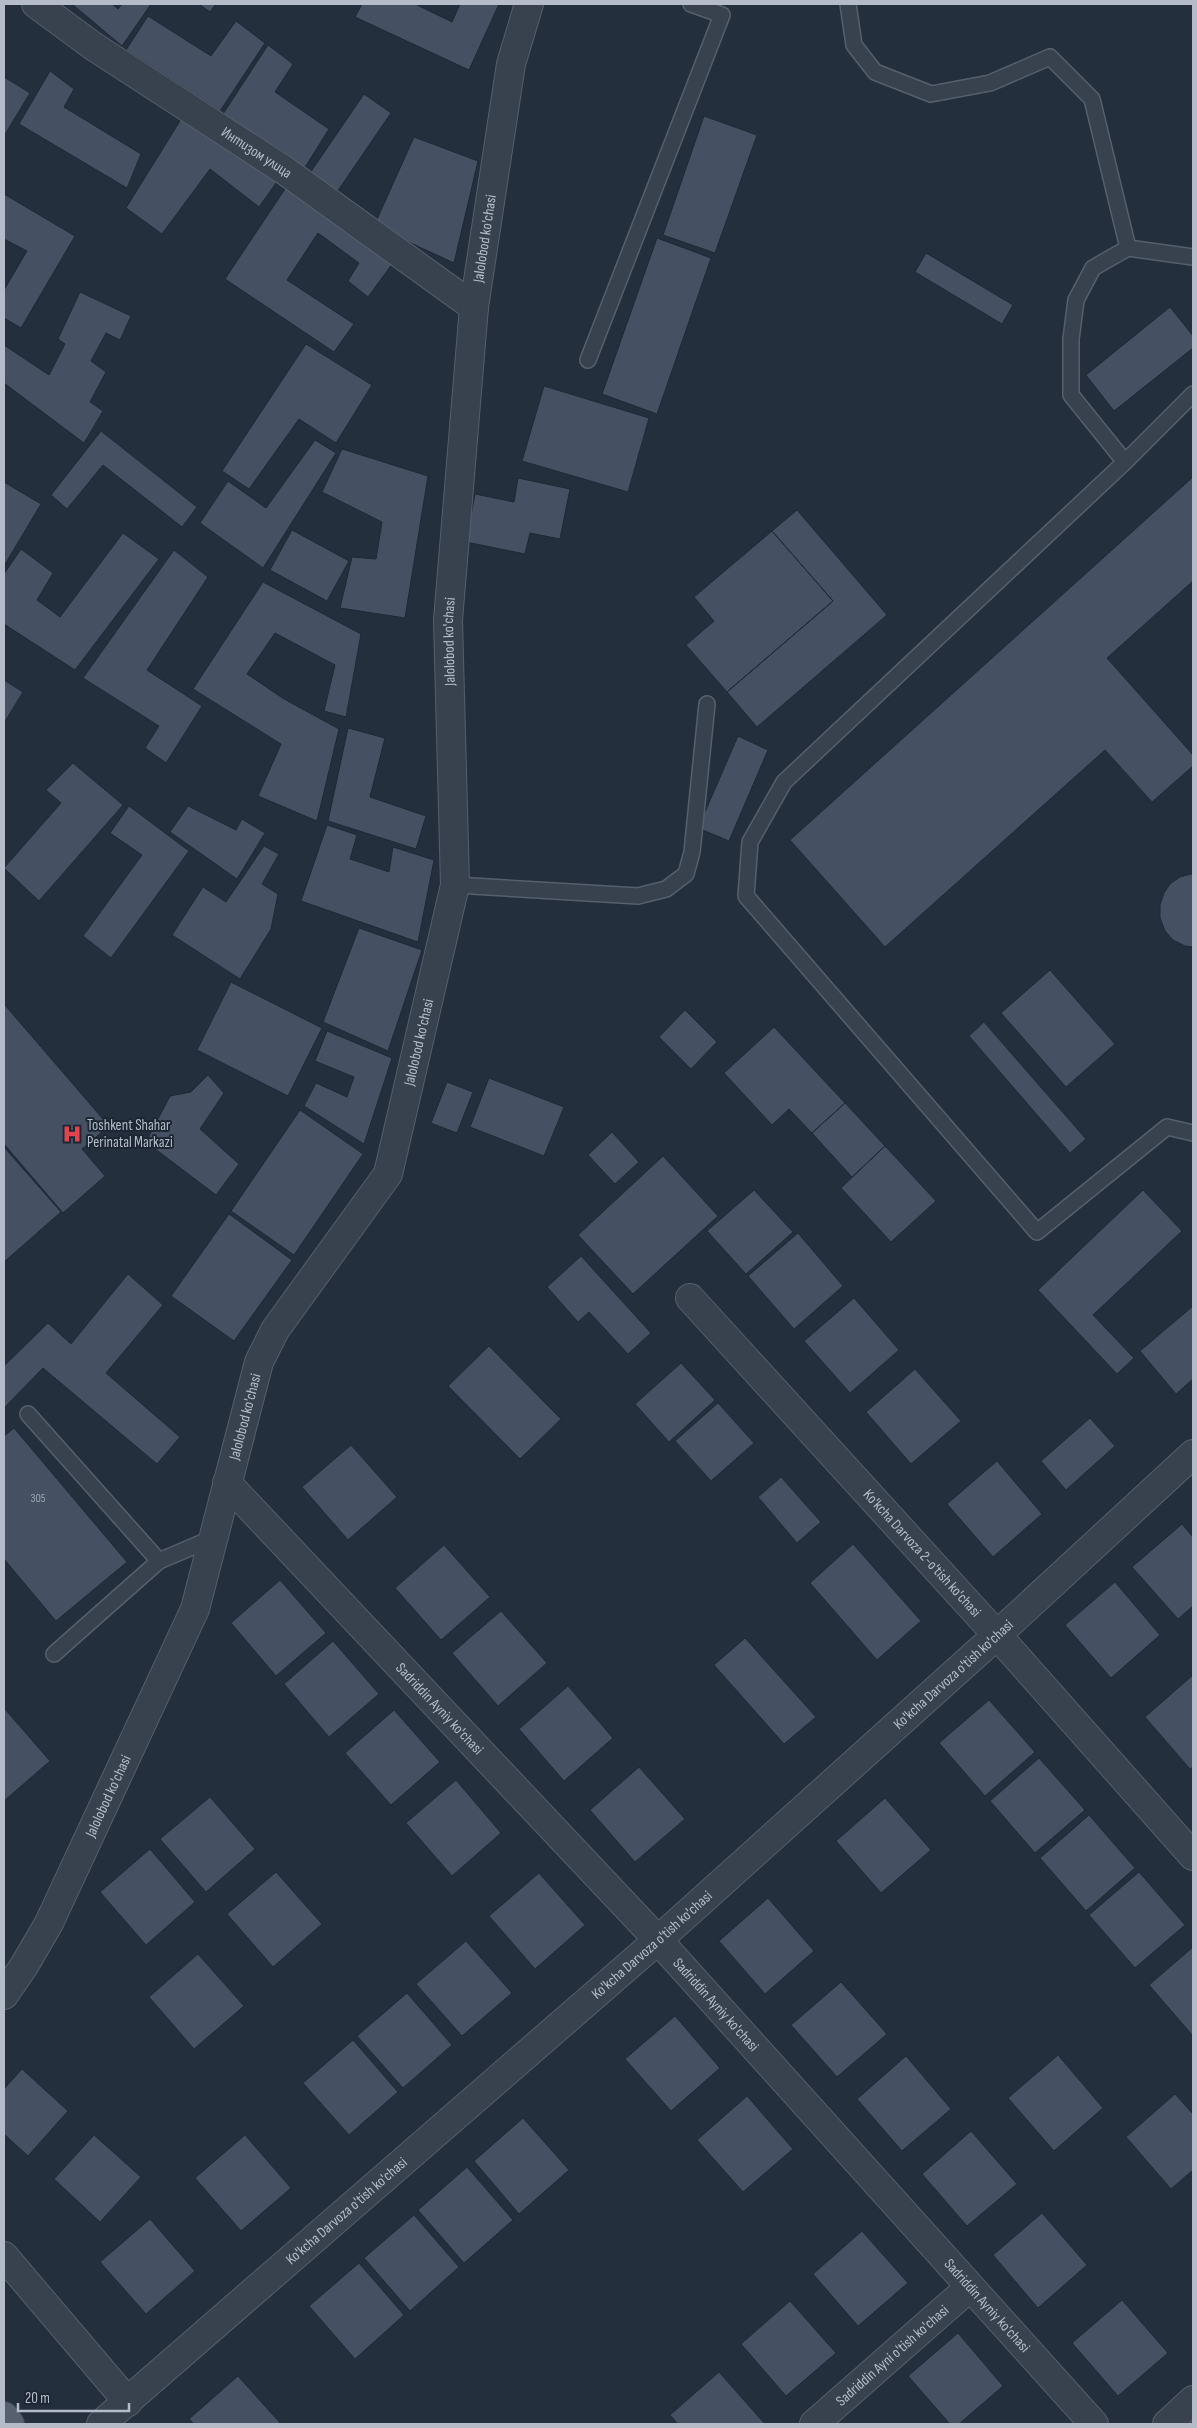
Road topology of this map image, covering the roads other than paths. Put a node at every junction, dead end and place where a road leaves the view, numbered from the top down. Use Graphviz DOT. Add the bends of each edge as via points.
graph roads {
  1 [pos="36,4"];
  2 [pos="529,4"];
  3 [pos="691,4"];
  4 [pos="848,4"];
  5 [pos="1128,248"];
  6 [pos="1193,257"];
  7 [pos="474,307"];
  8 [pos="588,360"];
  9 [pos="1193,394"];
  10 [pos="1126,462"];
  11 [pos="707,704"];
  12 [pos="455,885"];
  13 [pos="1193,1133"];
  14 [pos="690,1298"];
  15 [pos="28,1414"];
  16 [pos="1193,1454"];
  17 [pos="228,1483"];
  18 [pos="213,1538"];
  19 [pos="159,1561"];
  20 [pos="997,1635"];
  21 [pos="54,1654"];
  22 [pos="1193,1856"];
  23 [pos="658,1940"];
  24 [pos="4,1995"];
  25 [pos="4,2256"];
  26 [pos="970,2287"];
  27 [pos="1193,2400"];
  28 [pos="128,2402"];
  29 [pos="4,2416"];
  30 [pos="10,2424"];
  31 [pos="101,2424"];
  32 [pos="814,2424"];
  33 [pos="1094,2424"];
  34 [pos="1167,2424"];
  1 -- 7 [label="street, Интизом улица" via="93,46 284,170"];
  2 -- 7 [label="street, Jalolobod ko'chasi" via="511,64"];
  3 -- 8 [label="lane" via="722,15"];
  4 -- 5 [label="lane" via="854,45 875,72 931,94 990,83 1050,57 1092,99"];
  5 -- 6 [label="lane"];
  5 -- 10 [label="lane" via="1093,268 1076,300 1071,338 1071,395"];
  7 -- 12 [label="street, Jalolobod ko'chasi" via="448,620"];
  9 -- 10 [label="lane"];
  10 -- 13 [label="lane" via="784,782 750,842 746,896 1037,1232 1167,1127"];
  11 -- 12 [label="lane" via="692,852 686,874 666,889 638,896"];
  12 -- 17 [label="street, Jalolobod ko'chasi" via="388,1174 275,1330 259,1362"];
  14 -- 20 [label="street, Ko'kcha Darvoza 2-o'tish ko'chasi"];
  15 -- 19 [label="lane"];
  16 -- 20 [label="street, Ko'kcha Darvoza o'tish ko'chasi"];
  17 -- 18 [label="street, Jalolobod ko'chasi"];
  17 -- 23 [label="street, Sadriddin Ayniy ko'chasi"];
  18 -- 19 [label="lane"];
  18 -- 24 [label="street, Jalolobod ko'chasi" via="195,1608 48,1923"];
  19 -- 21 [label="lane"];
  20 -- 22 [label="street, Ko'kcha Darvoza 2-o'tish ko'chasi"];
  20 -- 23 [label="street, Ko'kcha Darvoza o'tish ko'chasi"];
  23 -- 26 [label="street, Sadriddin Ayniy ko'chasi"];
  23 -- 28 [label="street, Ko'kcha Darvoza o'tish ko'chasi"];
  25 -- 28 [label="street"];
  26 -- 32 [label="street, Sadriddin Ayni o'tish ko'chasi"];
  26 -- 33 [label="street, Sadriddin Ayniy ko'chasi"];
  27 -- 34 [label="street"];
  28 -- 31 [label="street, Ko'kcha Darvoza o'tish ko'chasi"];
  29 -- 30 [label="main road"];
}
